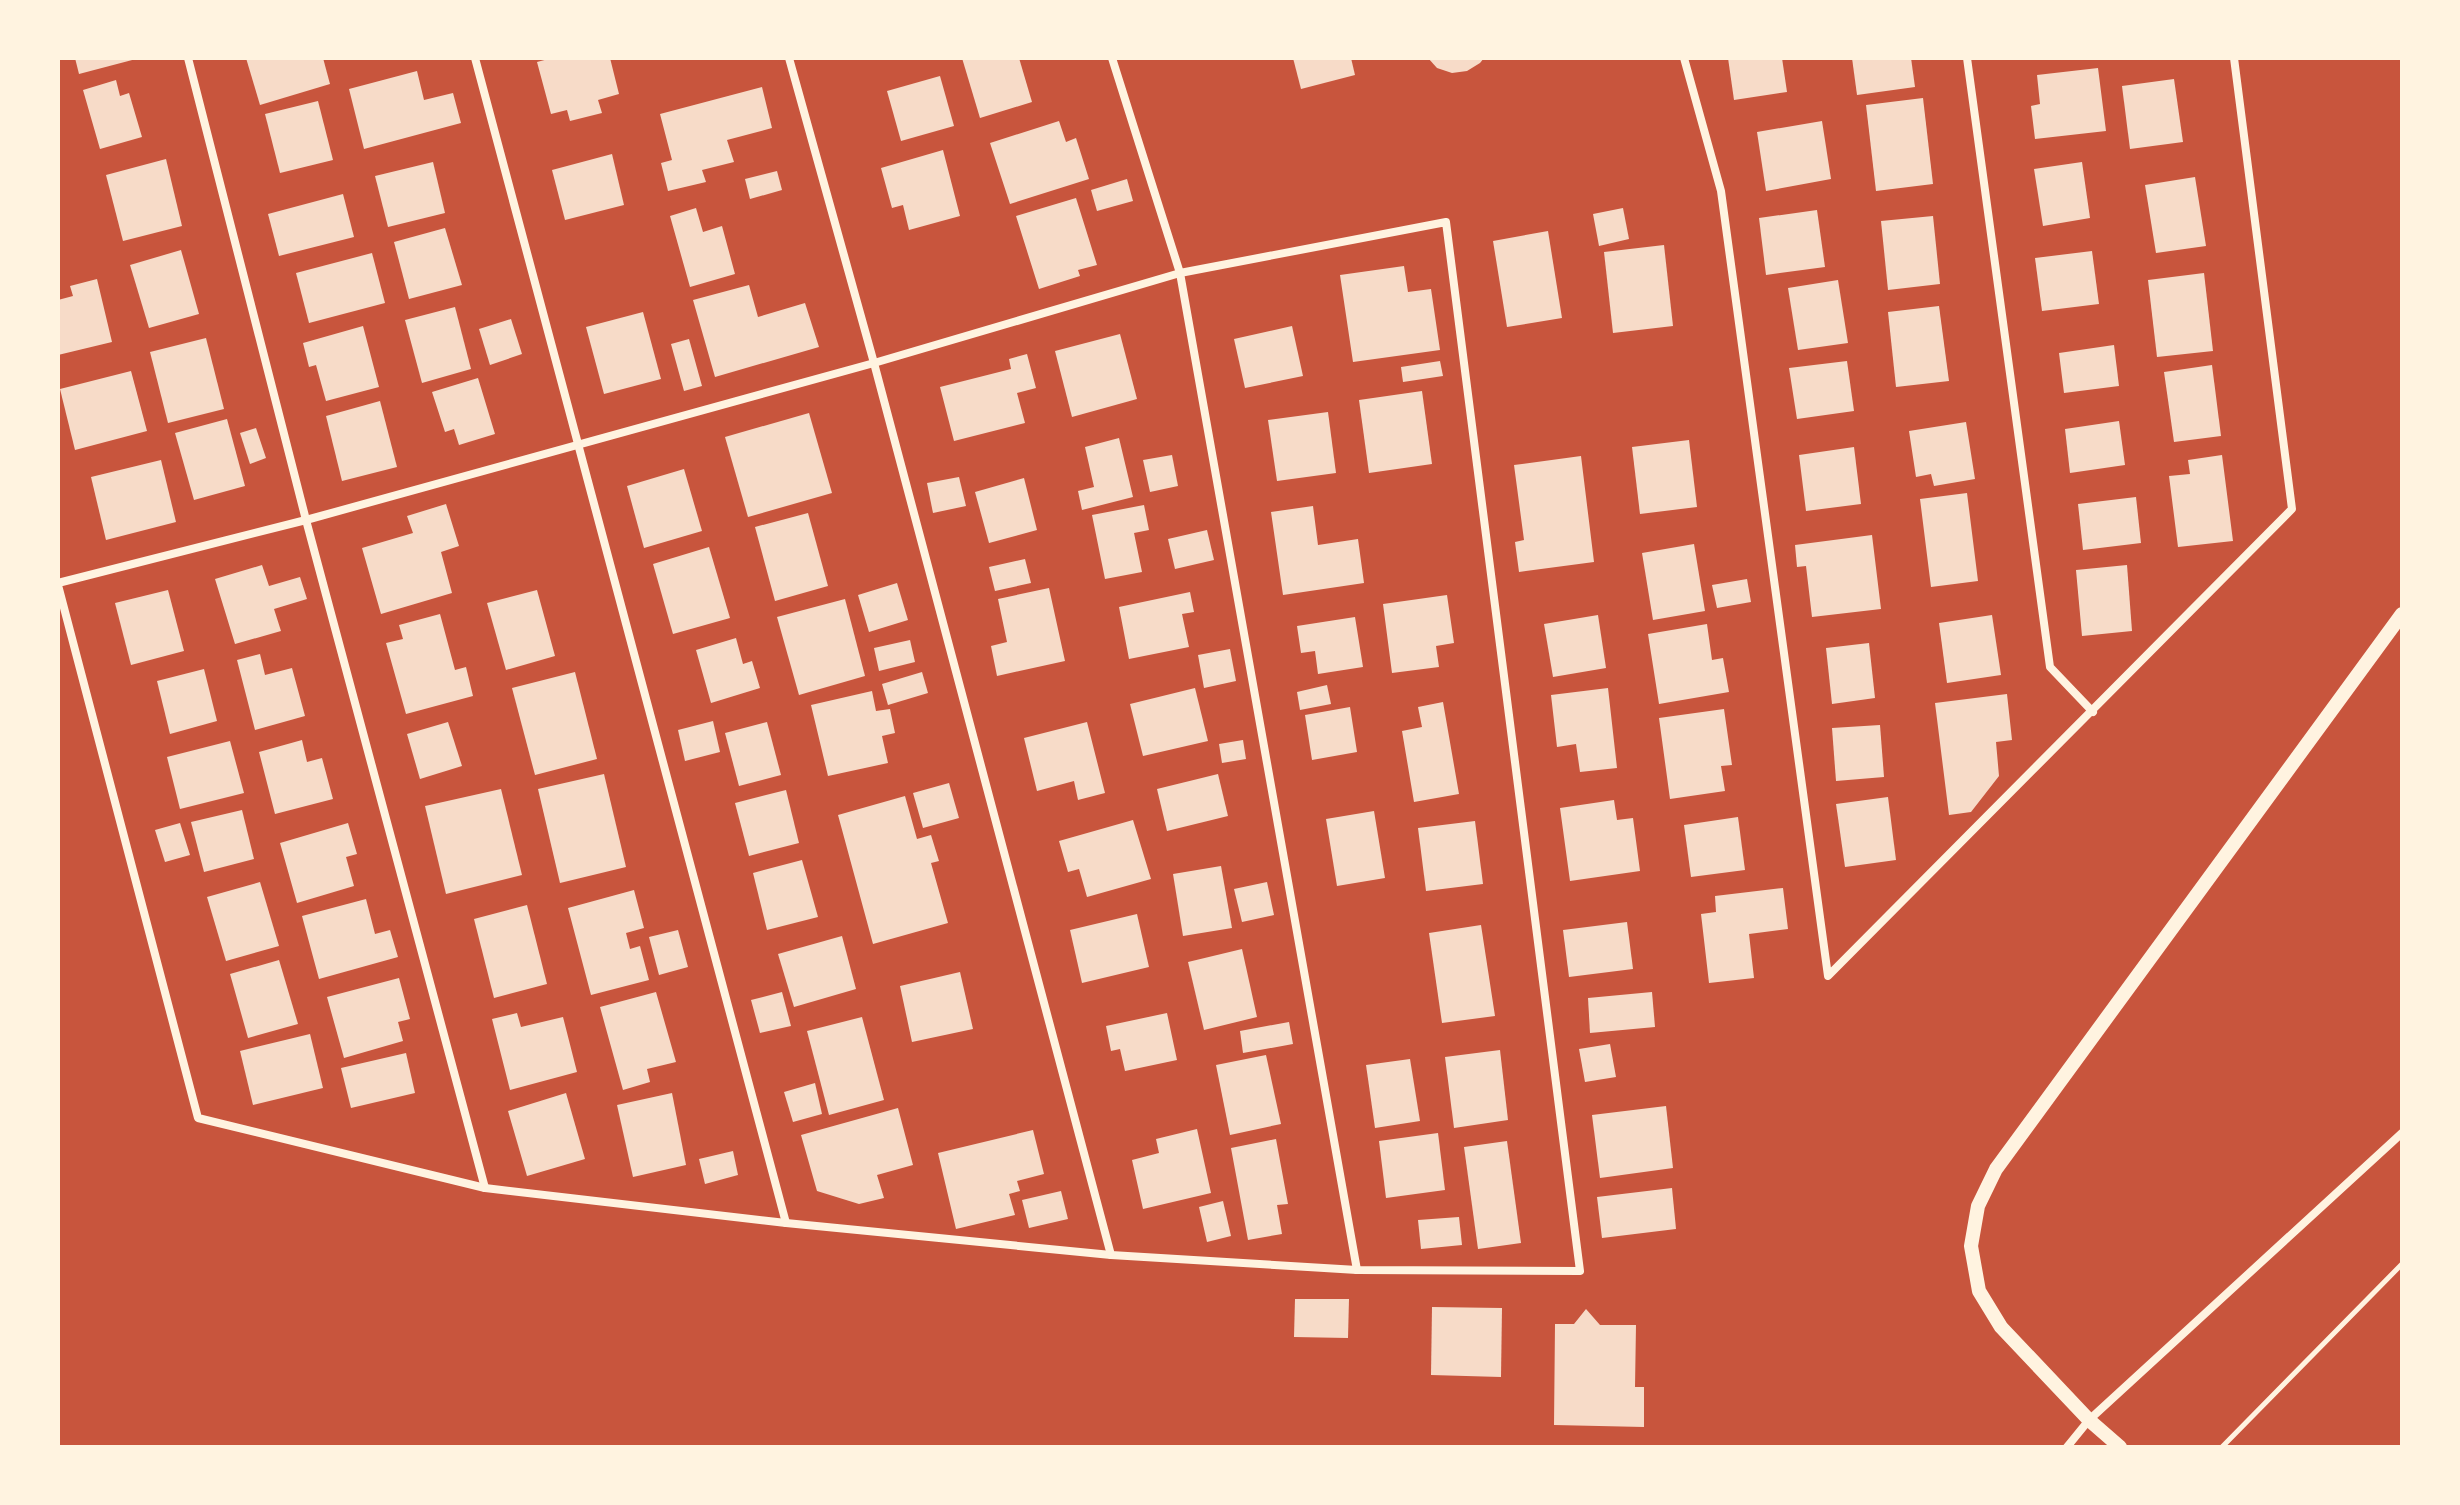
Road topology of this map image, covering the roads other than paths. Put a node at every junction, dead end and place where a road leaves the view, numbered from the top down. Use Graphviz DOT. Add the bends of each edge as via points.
graph roads {
  1 [pos="188,58"];
  2 [pos="475,58"];
  3 [pos="789,58"];
  4 [pos="1112,58"];
  5 [pos="1684,58"];
  6 [pos="1967,58"];
  7 [pos="2234,58"];
  8 [pos="1180,273"];
  9 [pos="874,363"];
  10 [pos="576,445"];
  11 [pos="306,520"];
  12 [pos="58,584"];
  13 [pos="2402,614"];
  14 [pos="2093,712"];
  15 [pos="2402,1133"];
  16 [pos="485,1188"];
  17 [pos="786,1223"];
  18 [pos="1111,1255"];
  19 [pos="1357,1270"];
  20 [pos="2089,1420"];
  21 [pos="2067,1447"];
  22 [pos="2120,1447"];
  1 -- 11 [label="street"];
  2 -- 10 [label="street"];
  3 -- 9 [label="street"];
  4 -- 8 [label="street"];
  5 -- 14 [label="street" via="1721,191 1828,976"];
  6 -- 14 [label="street" via="2050,667"];
  7 -- 14 [label="street" via="2292,509"];
  8 -- 9 [label="street"];
  8 -- 19 [label="street"];
  8 -- 19 [label="street" via="1446,222 1580,1271"];
  9 -- 10 [label="street"];
  9 -- 18 [label="street"];
  10 -- 11 [label="street"];
  10 -- 17 [label="street"];
  11 -- 12 [label="street"];
  11 -- 16 [label="street"];
  12 -- 16 [label="street" via="198,1118"];
  13 -- 20 [label="street" via="1996,1169 1978,1206 1971,1246 1979,1291 2001,1327"];
  15 -- 20 [label="street"];
  16 -- 17 [label="street"];
  17 -- 18 [label="street"];
  18 -- 19 [label="street"];
  20 -- 21 [label="street"];
  20 -- 22 [label="street"];
}
